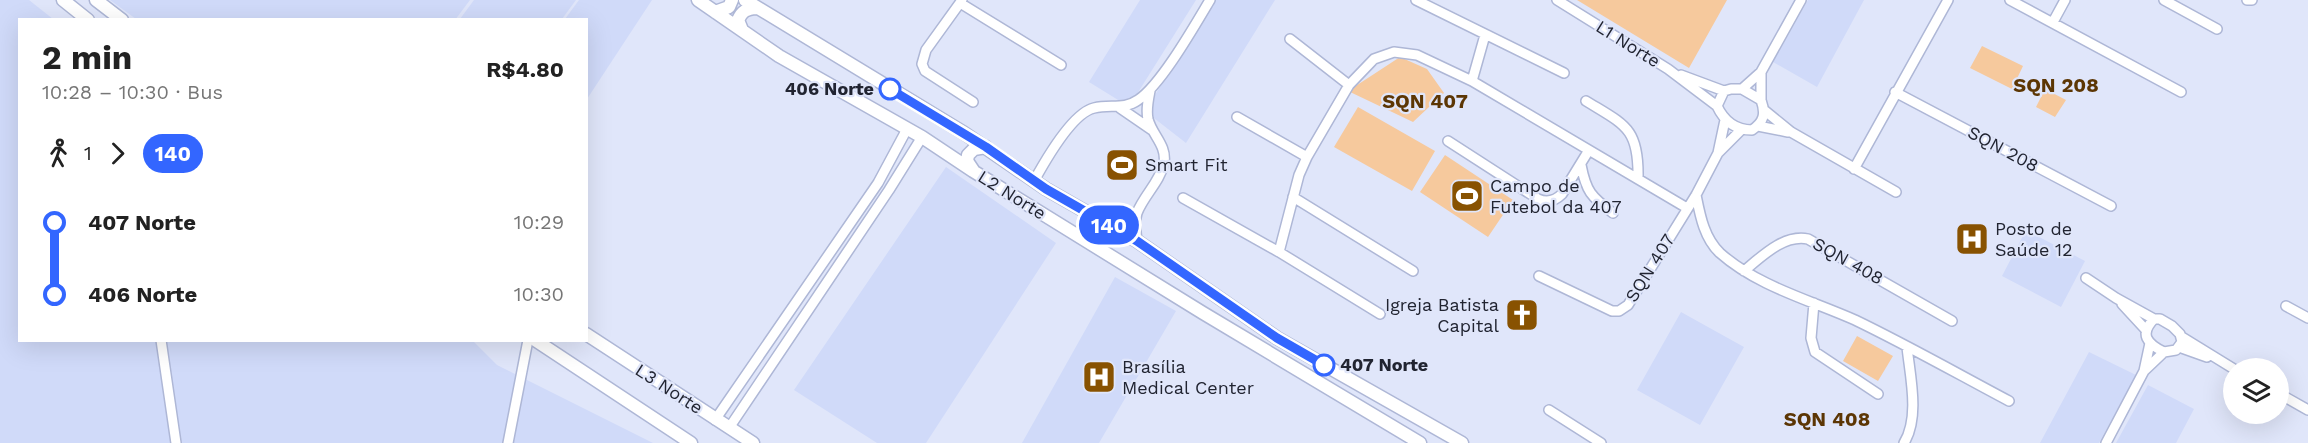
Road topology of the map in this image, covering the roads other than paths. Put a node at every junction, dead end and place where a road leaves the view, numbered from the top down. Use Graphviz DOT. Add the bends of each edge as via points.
graph roads {
  1 [pos="63,0"];
  2 [pos="96,0"];
  3 [pos="698,0"];
  4 [pos="732,0"];
  5 [pos="745,0"];
  6 [pos="1210,0"];
  7 [pos="1416,0"];
  8 [pos="1557,0"];
  9 [pos="1801,0"];
  10 [pos="1948,0"];
  11 [pos="2010,0"];
  12 [pos="2065,0"];
  13 [pos="2164,0"];
  14 [pos="2247,0"];
  15 [pos="2252,0"];
  16 [pos="961,1"];
  17 [pos="756,8"];
  18 [pos="716,12"];
  19 [pos="86,18"];
  20 [pos="119,18"];
  21 [pos="2053,22"];
  22 [pos="2217,29"];
  23 [pos="742,30"];
  24 [pos="1485,34"];
  25 [pos="1290,39"];
  26 [pos="1061,65"];
  27 [pos="1668,69"];
  28 [pos="1761,72"];
  29 [pos="1564,73"];
  30 [pos="1472,81"];
  31 [pos="1349,85"];
  32 [pos="1742,89"];
  33 [pos="1150,91"];
  34 [pos="1724,91"];
  35 [pos="1895,92"];
  36 [pos="2181,92"];
  37 [pos="1761,100"];
  38 [pos="1586,101"];
  39 [pos="973,102"];
  40 [pos="1717,106"];
  41 [pos="1120,108"];
  42 [pos="1764,110"];
  43 [pos="1237,117"];
  44 [pos="1725,120"];
  45 [pos="1758,126"];
  46 [pos="907,129"];
  47 [pos="1152,130"];
  48 [pos="1741,130"];
  49 [pos="1791,132"];
  50 [pos="922,136"];
  51 [pos="1448,141"];
  52 [pos="986,147"];
  53 [pos="1589,150"];
  54 [pos="1718,153"];
  55 [pos="1306,157"];
  56 [pos="1581,165"];
  57 [pos="1854,169"];
  58 [pos="973,171"];
  59 [pos="1638,178"];
  60 [pos="1034,181"];
  61 [pos="1896,192"];
  62 [pos="1696,195"];
  63 [pos="1293,197"];
  64 [pos="1183,198"];
  65 [pos="2111,206"];
  66 [pos="1687,208"];
  67 [pos="1613,213"];
  68 [pos="1137,241"];
  69 [pos="1279,252"];
  70 [pos="1167,261"];
  71 [pos="1413,271"];
  72 [pos="1744,271"];
  73 [pos="1539,276"];
  74 [pos="2086,278"];
  75 [pos="1155,283"];
  76 [pos="2116,298"];
  77 [pos="1814,303"];
  78 [pos="2286,306"];
  79 [pos="1380,314"];
  80 [pos="2308,318"];
  81 [pos="2154,319"];
  82 [pos="1952,321"];
  83 [pos="2146,330"];
  84 [pos="588,335"];
  85 [pos="161,342"];
  86 [pos="528,342"];
  87 [pos="539,342"];
  88 [pos="2180,342"];
  89 [pos="2150,344"];
  90 [pos="1907,347"];
  91 [pos="2164,352"];
  92 [pos="2223,364"];
  93 [pos="2144,371"];
  94 [pos="1878,394"];
  95 [pos="2289,399"];
  96 [pos="2009,401"];
  97 [pos="1549,410"];
  98 [pos="2308,410"];
  99 [pos="715,420"];
  100 [pos="729,428"];
  101 [pos="1907,439"];
  102 [pos="176,443"];
  103 [pos="508,443"];
  104 [pos="691,443"];
  105 [pos="753,443"];
  106 [pos="1420,443"];
  107 [pos="1462,443"];
  108 [pos="1601,443"];
  109 [pos="1916,443"];
  110 [pos="2106,443"];
  1 -- 19 [label="main road"];
  2 -- 20 [label="main road"];
  3 -- 18 [label="main road, L2 Norte"];
  4 -- 18 [label="main road" via="729,7"];
  5 -- 17 [label="main road, L2 Norte"];
  6 -- 33 [label="street"];
  7 -- 24 [label="street"];
  8 -- 27 [label="street, L1 Norte"];
  9 -- 28 [label="street"];
  10 -- 35 [label="street"];
  11 -- 21 [label="street"];
  12 -- 21 [label="street"];
  13 -- 22 [label="street"];
  14 -- 15 [label="street"];
  16 -- 26 [label="street"];
  16 -- 39 [label="street" via="926,50 922,64 925,71"];
  17 -- 23 [label="main road" via="744,10 740,16"];
  17 -- 52 [label="main road, L2 Norte"];
  18 -- 23 [label="main road, L2 Norte"];
  21 -- 36 [label="street"];
  23 -- 46 [label="main road, L2 Norte" via="779,56"];
  24 -- 29 [label="street"];
  24 -- 30 [label="street"];
  25 -- 31 [label="street"];
  27 -- 34 [label="street, L1 Norte"];
  27 -- 40 [label="street, L1 Norte"];
  28 -- 32 [label="street"];
  28 -- 37 [label="street"];
  30 -- 31 [label="street" via="1400,51 1374,59"];
  30 -- 53 [label="street"];
  31 -- 55 [label="street"];
  32 -- 34 [label="street"];
  32 -- 37 [label="street"];
  33 -- 41 [label="street" via="1137,102"];
  33 -- 47 [label="street" via="1147,108"];
  34 -- 40 [label="street"];
  35 -- 57 [label="street"];
  35 -- 65 [label="street, SQN 208"];
  37 -- 42 [label="street"];
  38 -- 59 [label="street" via="1630,133 1638,157"];
  40 -- 44 [label="street"];
  41 -- 47 [label="street"];
  41 -- 60 [label="street" via="1097,107 1080,114"];
  42 -- 45 [label="street"];
  42 -- 49 [label="street"];
  43 -- 55 [label="street"];
  44 -- 48 [label="street"];
  44 -- 54 [label="street"];
  45 -- 48 [label="street"];
  45 -- 49 [label="street"];
  46 -- 50 [label="main road, L2 Norte"];
  46 -- 99 [label="street" via="878,183"];
  47 -- 68 [label="street" via="1163,149 1164,161 1160,176 1137,212"];
  48 -- 54 [label="street"];
  49 -- 57 [label="street"];
  50 -- 58 [label="main road, L2 Norte"];
  50 -- 100 [label="street"];
  51 -- 56 [label="street" via="1543,201 1559,196"];
  52 -- 58 [label="main road" via="974,148 968,155"];
  52 -- 60 [label="main road, L2 Norte"];
  53 -- 56 [label="street"];
  53 -- 59 [label="street"];
  54 -- 62 [label="street, SQN 407"];
  55 -- 63 [label="street"];
  56 -- 67 [label="street" via="1589,192"];
  57 -- 61 [label="street"];
  58 -- 75 [label="main road, L2 Norte"];
  59 -- 66 [label="street"];
  60 -- 68 [label="main road, L2 Norte"];
  62 -- 66 [label="street, SQN 407"];
  62 -- 72 [label="street" via="1710,240"];
  63 -- 69 [label="street"];
  63 -- 71 [label="street"];
  64 -- 69 [label="street"];
  66 -- 73 [label="street, SQN 407" via="1632,301 1619,311"];
  68 -- 70 [label="main road, L2 Norte"];
  69 -- 79 [label="street"];
  70 -- 75 [label="main road" via="1166,275"];
  70 -- 107 [label="main road, L2 Norte" via="1277,338"];
  72 -- 77 [label="street"];
  72 -- 82 [label="street, SQN 408" via="1784,242 1798,237 1808,239"];
  74 -- 76 [label="street"];
  75 -- 106 [label="main road, L2 Norte"];
  76 -- 81 [label="street"];
  76 -- 83 [label="street"];
  77 -- 90 [label="street"];
  77 -- 94 [label="street" via="1811,338 1815,352"];
  78 -- 80 [label="street"];
  81 -- 83 [label="street"];
  81 -- 88 [label="street" via="2172,326"];
  83 -- 89 [label="street"];
  84 -- 99 [label="main road, L3 Norte"];
  85 -- 102 [label="street"];
  86 -- 103 [label="street"];
  87 -- 104 [label="main road, L3 Norte"];
  88 -- 91 [label="street" via="2173,352"];
  88 -- 92 [label="street"];
  89 -- 91 [label="street"];
  89 -- 93 [label="street"];
  90 -- 96 [label="street"];
  90 -- 101 [label="street" via="1912,404"];
  91 -- 93 [label="street"];
  93 -- 110 [label="street"];
  95 -- 98 [label="street"];
  97 -- 108 [label="street"];
  99 -- 100 [label="main road, L3 Norte"];
  100 -- 105 [label="main road, L3 Norte"];
  101 -- 109 [label="street"];
}
